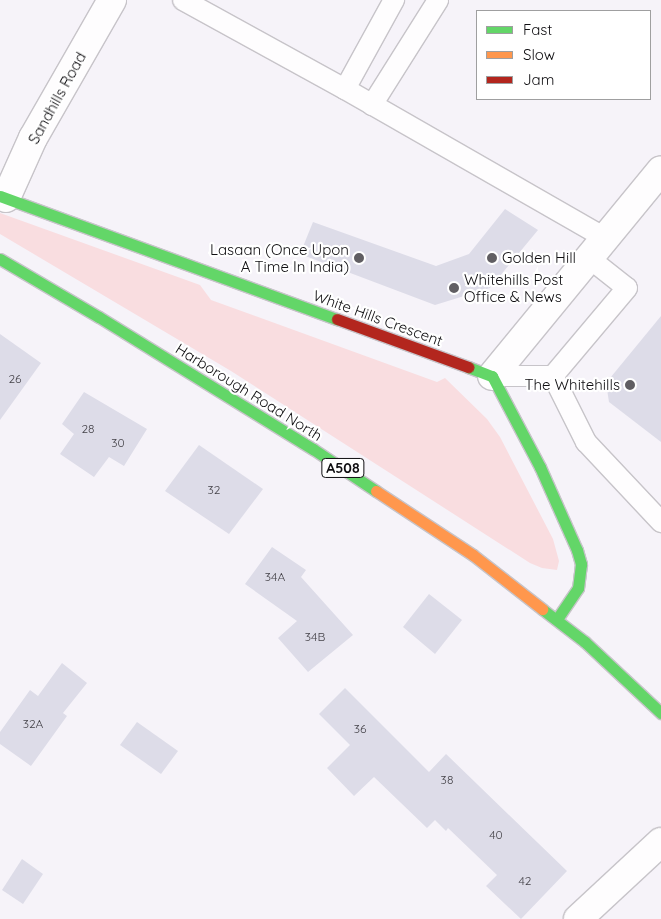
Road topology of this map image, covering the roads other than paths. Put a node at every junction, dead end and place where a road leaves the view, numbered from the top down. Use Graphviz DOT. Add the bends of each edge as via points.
graph roads {
  1 [pos="112,0"];
  2 [pos="182,0"];
  3 [pos="394,0"];
  4 [pos="438,0"];
  5 [pos="345,89"];
  6 [pos="372,105"];
  7 [pos="661,170"];
  8 [pos="3,197"];
  9 [pos="597,248"];
  10 [pos="0,260"];
  11 [pos="492,376"];
  12 [pos="554,376"];
  13 [pos="661,522"];
  14 [pos="557,619"];
  15 [pos="661,713"];
  16 [pos="661,842"];
  17 [pos="578,919"];
  1 -- 8 [label="street, Sandhills Road"];
  2 -- 5 [label="lane"];
  3 -- 5 [label="lane"];
  4 -- 6 [label="lane"];
  5 -- 6 [label="lane"];
  6 -- 9 [label="lane"];
  7 -- 9 [label="street"];
  8 -- 11 [label="main road, White Hills Crescent"];
  9 -- 11 [label="street"];
  9 -- 12 [label="lane" via="627,288"];
  10 -- 14 [label="main road, Harborough Road North / A508" via="172,362 392,500 473,555"];
  11 -- 12 [label="lane"];
  11 -- 14 [label="main road" via="540,467 581,564 578,588"];
  12 -- 13 [label="lane" via="586,442"];
  14 -- 15 [label="main road, Harborough Road North / A508"];
  16 -- 17 [label="street"];
}
